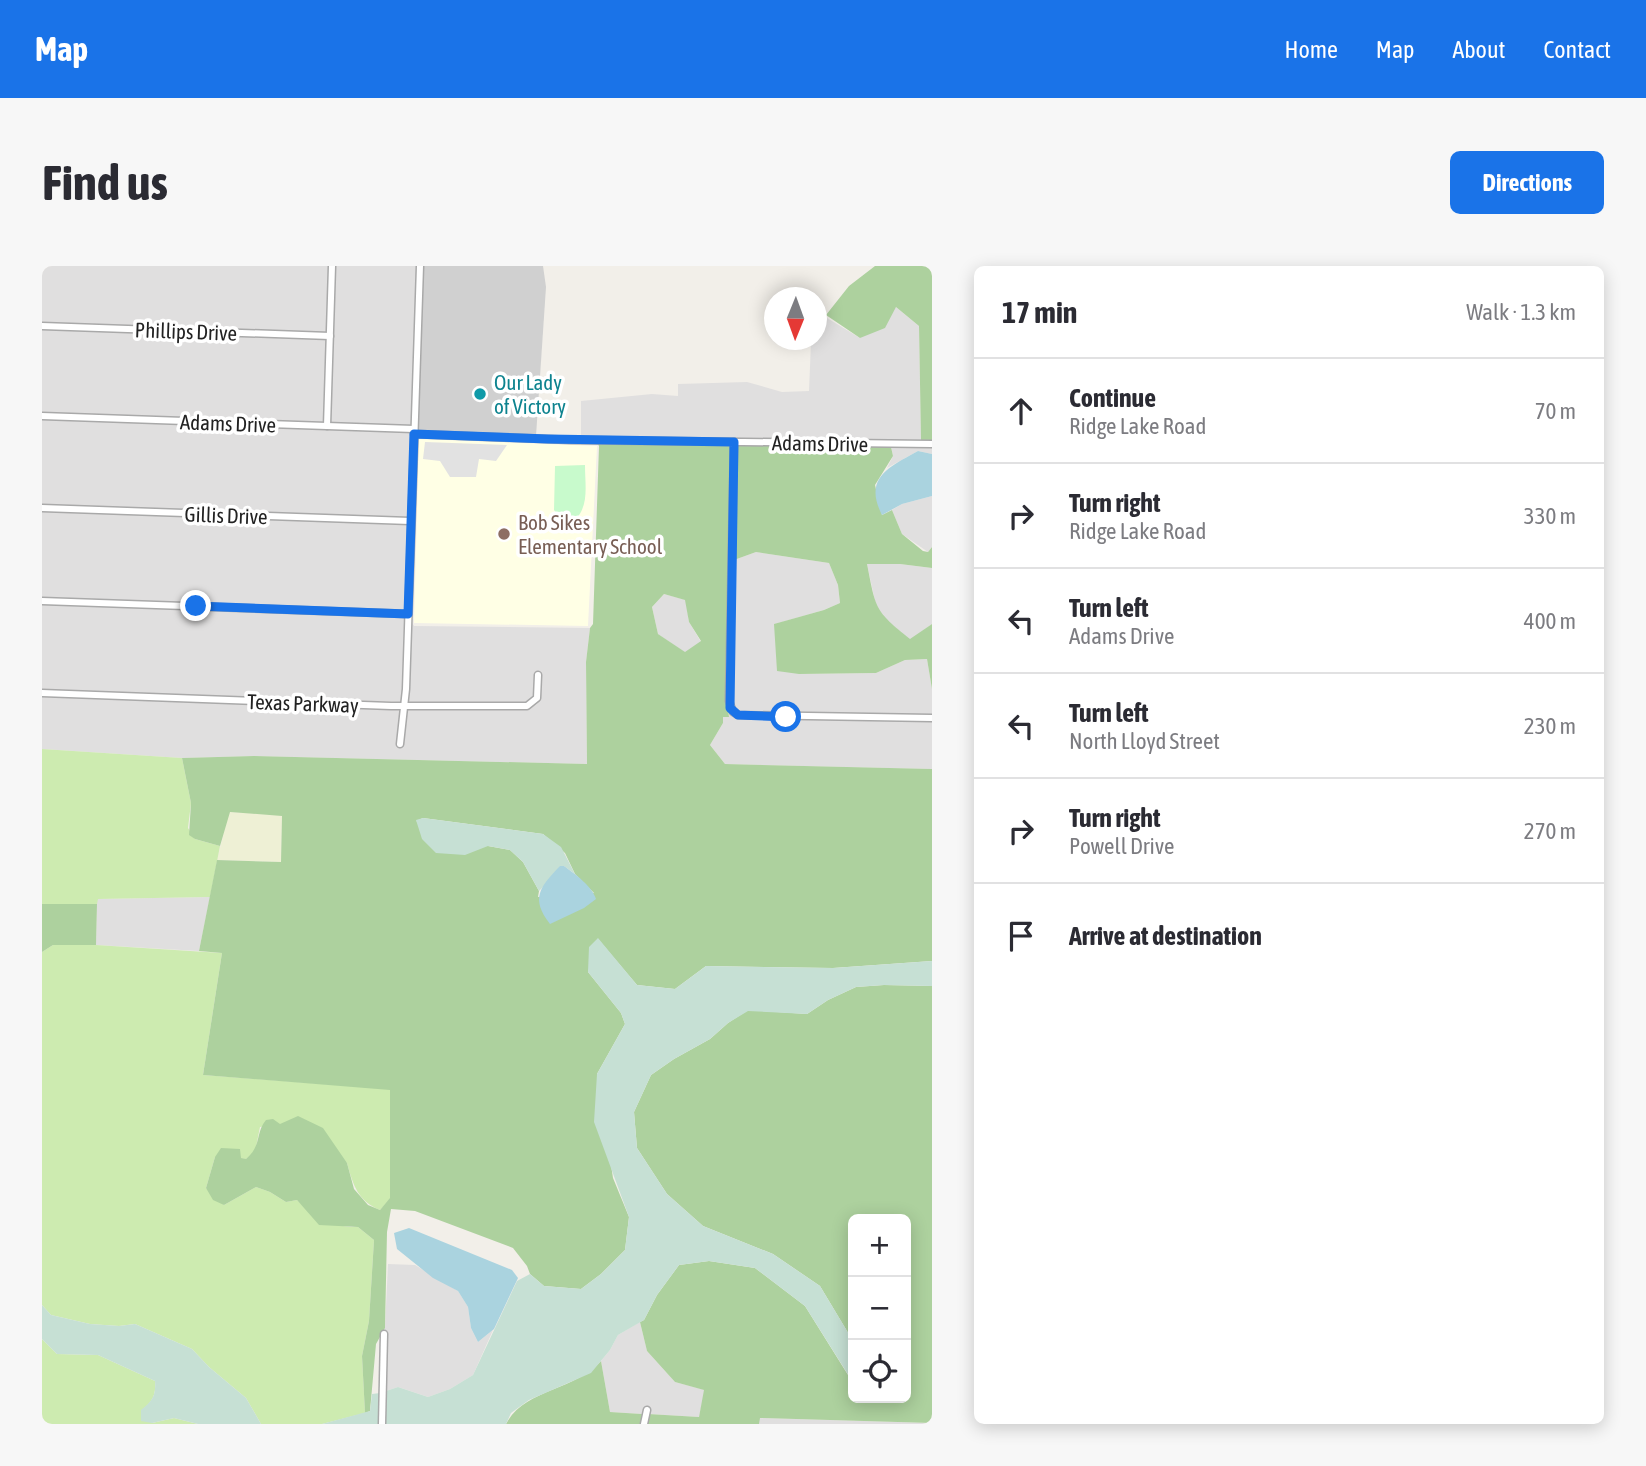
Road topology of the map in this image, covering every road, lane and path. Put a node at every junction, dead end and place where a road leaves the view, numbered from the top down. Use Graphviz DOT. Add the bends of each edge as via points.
graph roads {
  1 [pos="332,266"];
  2 [pos="420,266"];
  3 [pos="42,326"];
  4 [pos="330,336"];
  5 [pos="42,416"];
  6 [pos="327,426"];
  7 [pos="414,432"];
  8 [pos="734,442"];
  9 [pos="932,444"];
  10 [pos="42,508"];
  11 [pos="410,521"];
  12 [pos="42,601"];
  13 [pos="408,614"];
  14 [pos="538,675"];
  15 [pos="42,693"];
  16 [pos="404,705"];
  17 [pos="932,718"];
  18 [pos="400,744"];
  19 [pos="384,1334"];
  20 [pos="647,1410"];
  21 [pos="382,1424"];
  22 [pos="644,1424"];
  1 -- 4 [label="street"];
  2 -- 7 [label="street"];
  3 -- 4 [label="street, Phillips Drive"];
  4 -- 6 [label="street"];
  5 -- 6 [label="street, Adams Drive"];
  6 -- 7 [label="street, Adams Drive"];
  7 -- 8 [label="street, Adams Drive"];
  7 -- 11 [label="street"];
  8 -- 9 [label="street, Adams Drive"];
  8 -- 17 [label="street" via="729,701 733,712"];
  10 -- 11 [label="street, Gillis Drive"];
  11 -- 13 [label="street"];
  12 -- 13 [label="street"];
  13 -- 16 [label="street"];
  14 -- 16 [label="street, Texas Parkway" via="537,698 527,706"];
  15 -- 16 [label="street, Texas Parkway"];
  16 -- 18 [label="street"];
  19 -- 21 [label="street"];
  20 -- 22 [label="street"];
}
